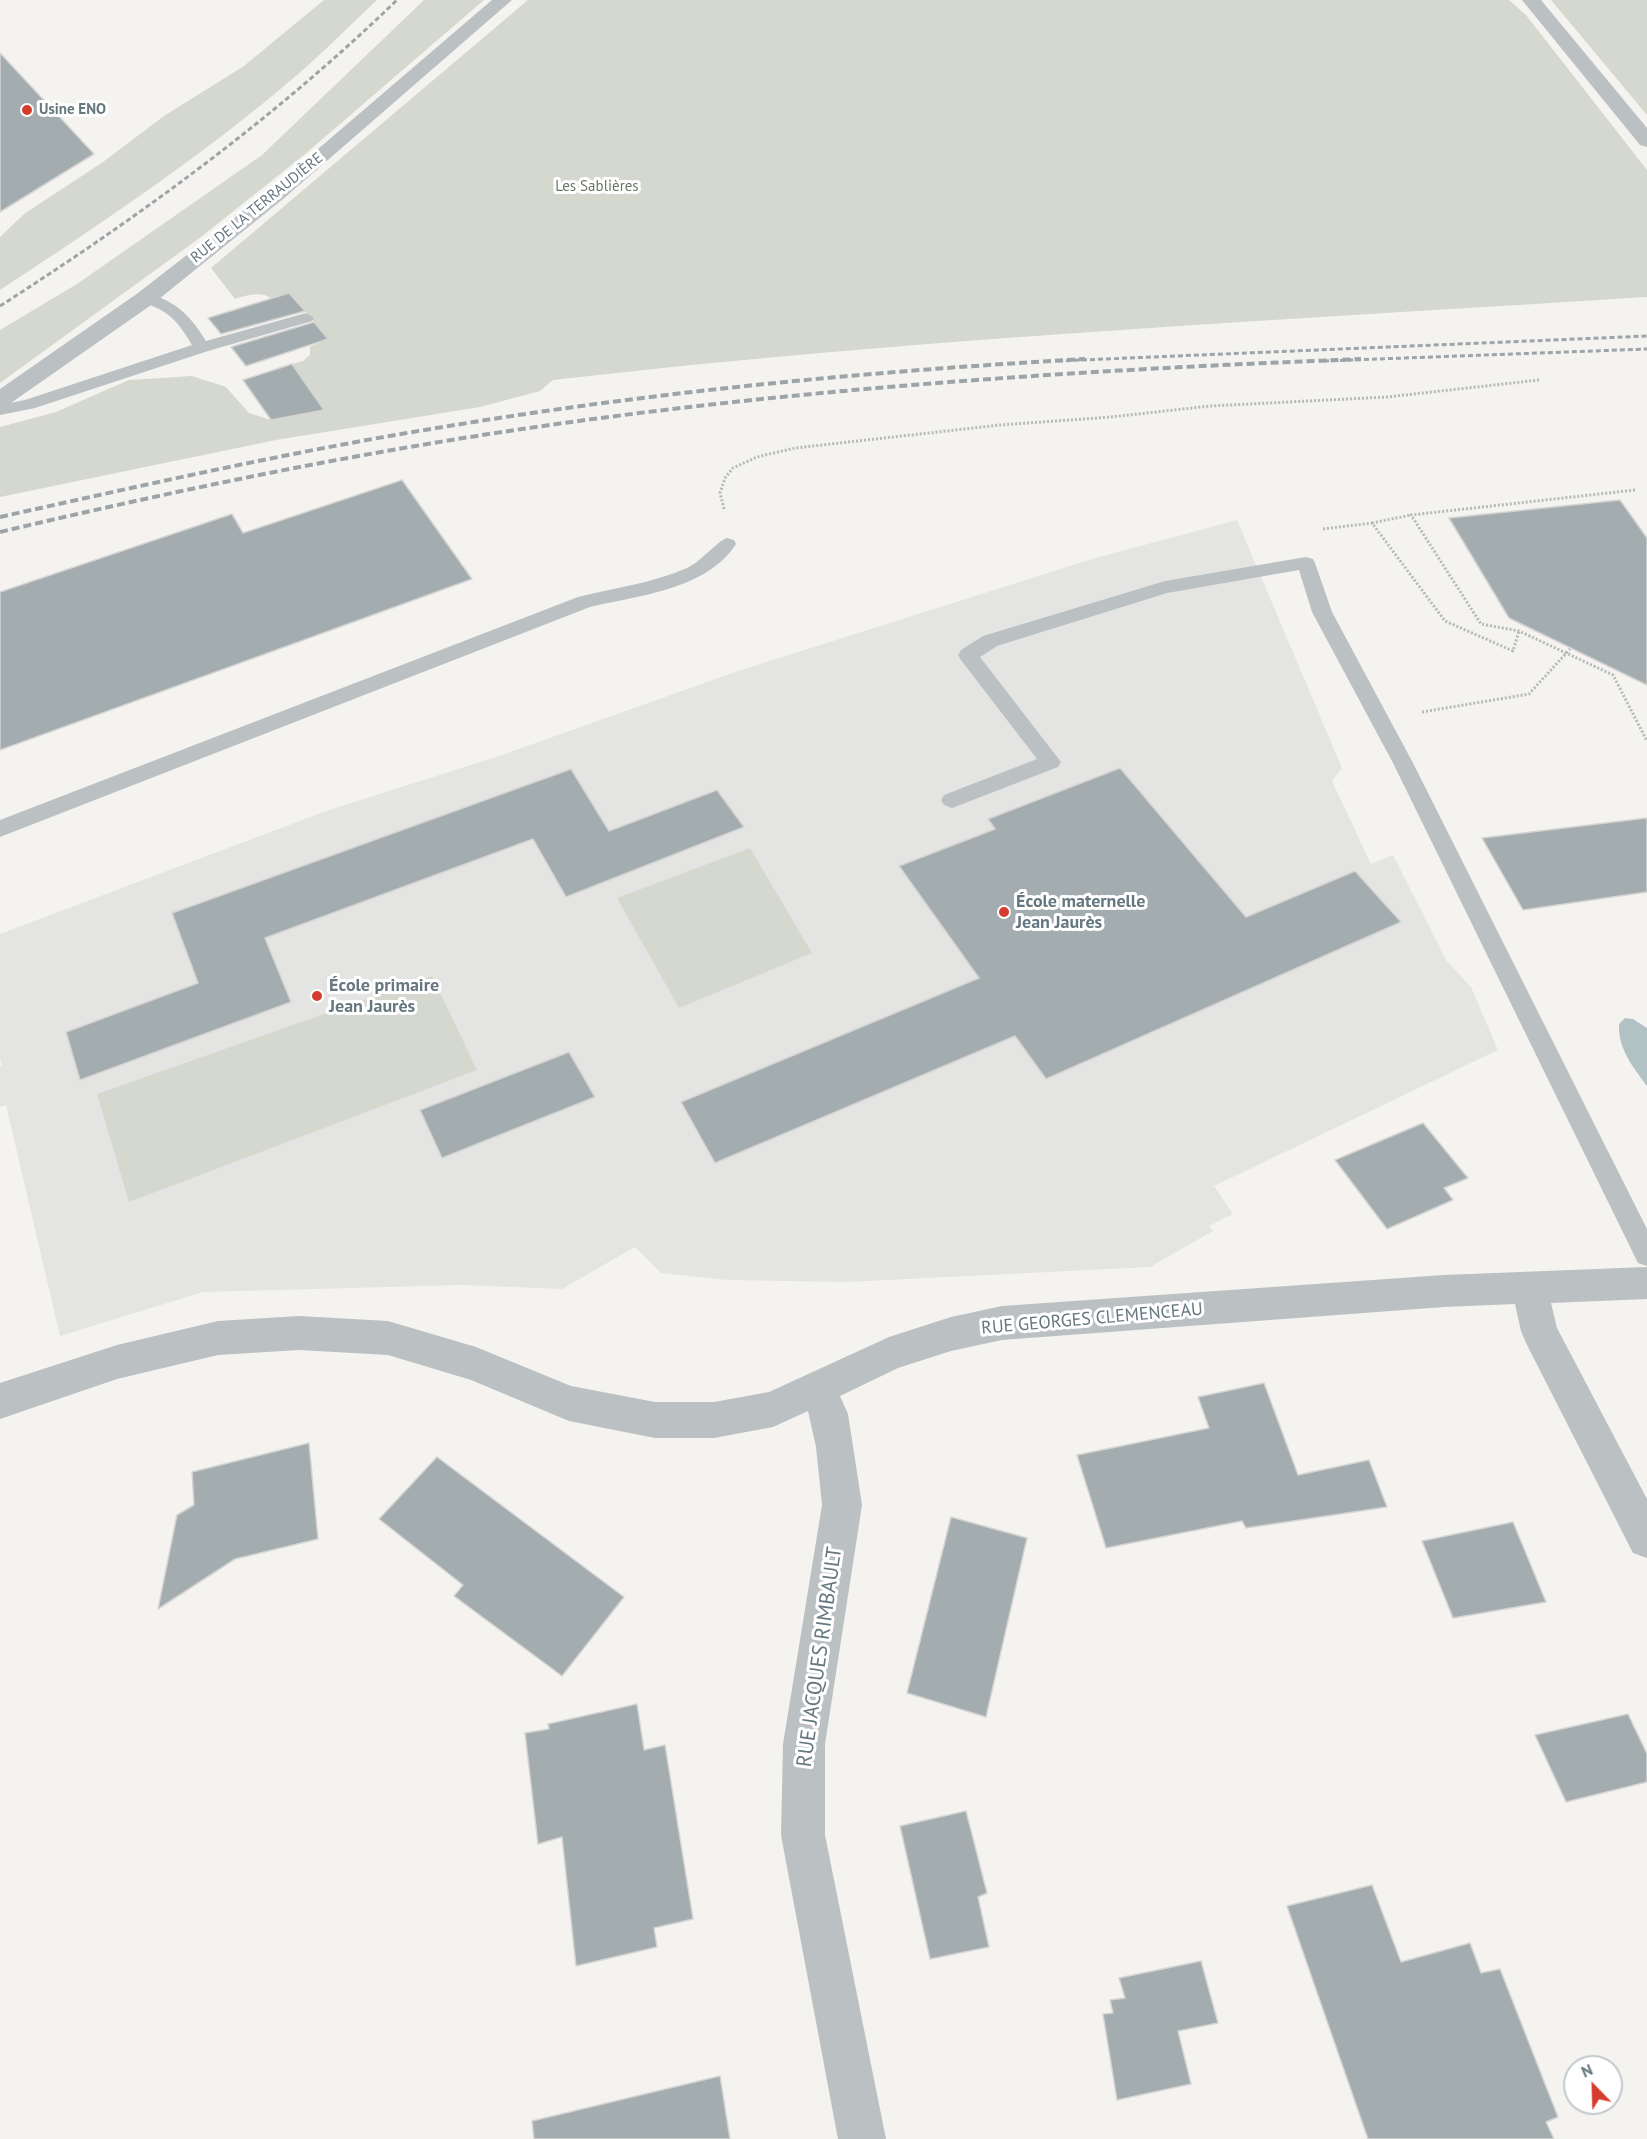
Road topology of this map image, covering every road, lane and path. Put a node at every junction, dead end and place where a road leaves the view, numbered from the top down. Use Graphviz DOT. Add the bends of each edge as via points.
graph roads {
  1 [pos="503,0"];
  2 [pos="1531,0"];
  3 [pos="1647,141"];
  4 [pos="146,298"];
  5 [pos="306,318"];
  6 [pos="202,347"];
  7 [pos="1539,380"];
  8 [pos="0,400"];
  9 [pos="0,410"];
  10 [pos="1635,490"];
  11 [pos="1411,515"];
  12 [pos="1372,523"];
  13 [pos="1314,530"];
  14 [pos="727,544"];
  15 [pos="1519,631"];
  16 [pos="1570,648"];
  17 [pos="1566,653"];
  18 [pos="1378,718"];
  19 [pos="1647,741"];
  20 [pos="952,800"];
  21 [pos="0,829"];
  22 [pos="1647,1256"];
  23 [pos="1647,1283"];
  24 [pos="1530,1287"];
  25 [pos="817,1389"];
  26 [pos="0,1401"];
  27 [pos="1647,1539"];
  28 [pos="862,2139"];
  1 -- 4 [label="street, RUE DE LA TERRAUDIÈRE" via="276,195"];
  2 -- 3 [label="street"];
  4 -- 6 [label="lane" via="185,319"];
  4 -- 8 [label="street, RUE DE LA TERRAUDIÈRE"];
  5 -- 6 [label="lane"];
  6 -- 9 [label="lane"];
  7 -- 14 [label="path" via="1387,397 1210,406 1000,425 795,448 757,457 734,468 725,478 720,493 730,529"];
  10 -- 11 [label="path"];
  11 -- 12 [label="path"];
  11 -- 15 [label="path" via="1481,624"];
  12 -- 13 [label="path"];
  12 -- 15 [label="path" via="1445,621 1513,651"];
  14 -- 21 [label="lane" via="703,568 585,602"];
  15 -- 17 [label="path"];
  16 -- 17 [label="path"];
  17 -- 18 [label="path" via="1529,694"];
  17 -- 19 [label="path" via="1613,675"];
  18 -- 20 [label="lane" via="1322,612 1306,563 1165,587 990,641 968,656 1051,762"];
  18 -- 22 [label="lane"];
  23 -- 24 [label="street, RUE GEORGES CLEMENCEAU"];
  24 -- 25 [label="street, RUE GEORGES CLEMENCEAU" via="1002,1323 889,1354"];
  24 -- 27 [label="street" via="1539,1331"];
  25 -- 26 [label="street, RUE GEORGES CLEMENCEAU" via="747,1416 655,1420 569,1403 476,1364 388,1338 299,1333 218,1338 117,1362"];
  25 -- 28 [label="street, RUE JACQUES RIMBAULT" via="829,1414 842,1505 804,1744 803,1835"];
}
